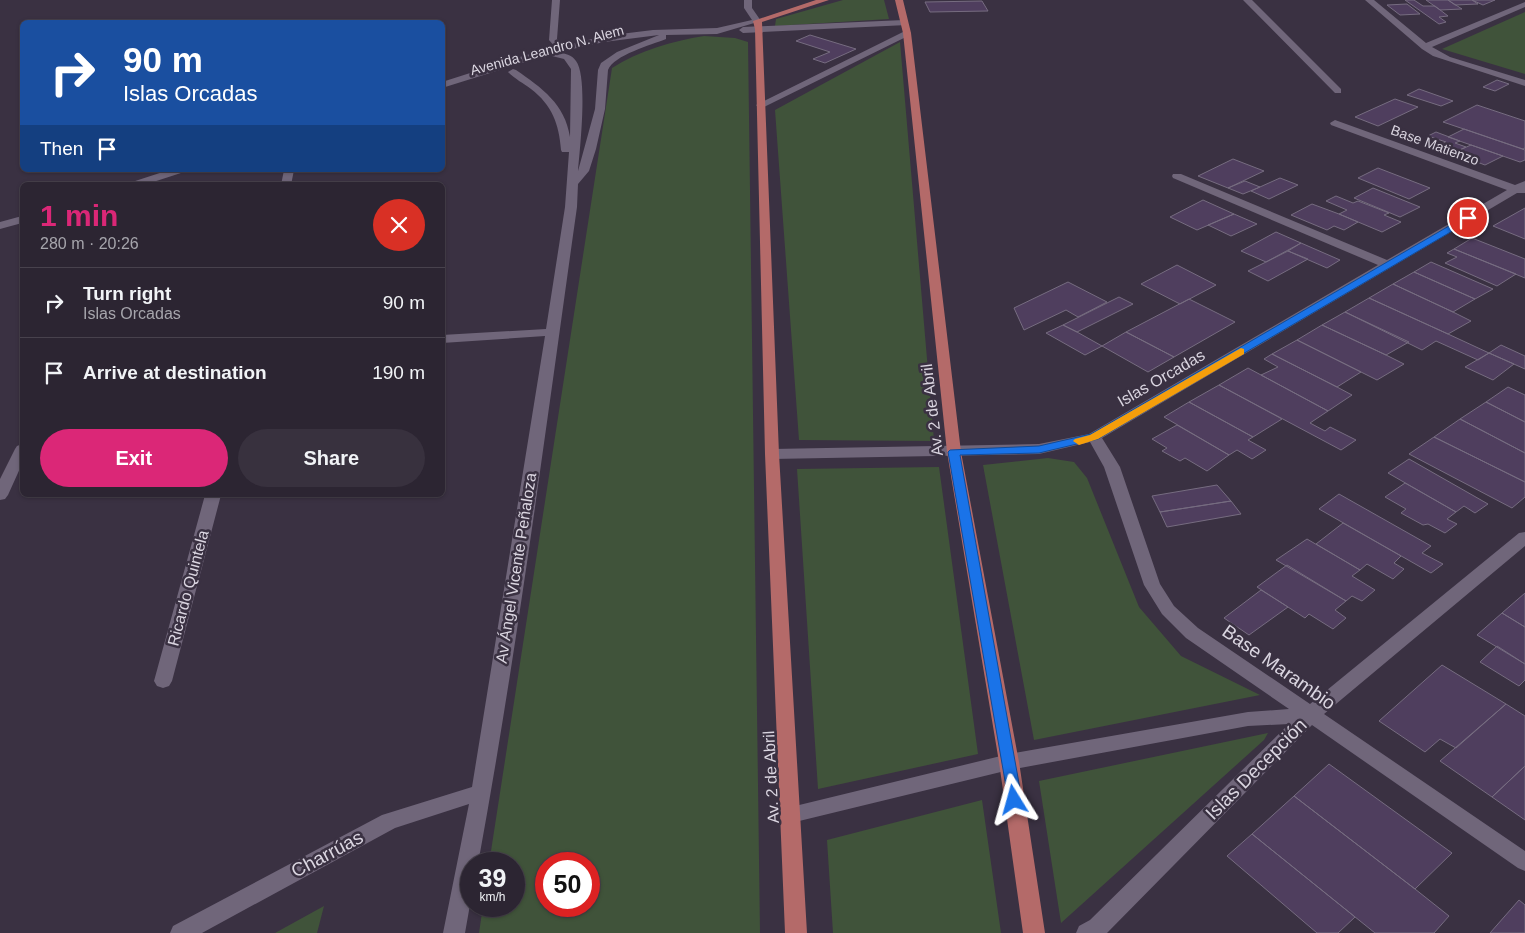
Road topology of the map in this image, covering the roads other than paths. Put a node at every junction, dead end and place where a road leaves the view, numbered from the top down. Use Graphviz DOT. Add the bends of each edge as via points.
graph roads {
  1 [pos="556,0"];
  2 [pos="748,0"];
  3 [pos="825,0"];
  4 [pos="899,0"];
  5 [pos="1247,0"];
  6 [pos="1369,0"];
  7 [pos="1525,4"];
  8 [pos="758,25"];
  9 [pos="905,28"];
  10 [pos="689,32"];
  11 [pos="666,36"];
  12 [pos="1425,47"];
  13 [pos="564,53"];
  14 [pos="535,56"];
  15 [pos="513,72"];
  16 [pos="1525,83"];
  17 [pos="445,84"];
  18 [pos="1338,91"];
  19 [pos="445,92"];
  20 [pos="761,105"];
  21 [pos="1335,123"];
  22 [pos="174,172"];
  23 [pos="1177,176"];
  24 [pos="144,182"];
  25 [pos="572,184"];
  26 [pos="1522,189"];
  27 [pos="571,202"];
  28 [pos="20,220"];
  29 [pos="0,226"];
  30 [pos="1388,265"];
  31 [pos="553,332"];
  32 [pos="445,339"];
  33 [pos="1094,437"];
  34 [pos="954,452"];
  35 [pos="20,453"];
  36 [pos="772,454"];
  37 [pos="0,496"];
  38 [pos="212,497"];
  39 [pos="1525,537"];
  40 [pos="163,681"];
  41 [pos="1310,715"];
  42 [pos="1009,762"];
  43 [pos="481,792"];
  44 [pos="791,814"];
  45 [pos="1525,862"];
  46 [pos="181,933"];
  47 [pos="454,933"];
  48 [pos="796,933"];
  49 [pos="1034,933"];
  50 [pos="1088,933"];
  1 -- 13 [label="street" via="553,40"];
  2 -- 8 [label="street" via="748,8"];
  3 -- 8 [label="main road"];
  4 -- 9 [label="main road, Av. 2 de Abril"];
  5 -- 18 [label="street"];
  6 -- 12 [label="street"];
  7 -- 12 [label="street"];
  8 -- 9 [label="street, Avenida Leandro N. Alem"];
  8 -- 10 [label="street, Avenida Leandro N. Alem"];
  8 -- 20 [label="main road, Av. 2 de Abril"];
  9 -- 20 [label="street"];
  9 -- 34 [label="main road, Av. 2 de Abril"];
  10 -- 11 [label="street, Avenida Leandro N. Alem"];
  10 -- 13 [label="street, Avenida Leandro N. Alem" via="625,35"];
  11 -- 13 [label="street, Avenida Leandro N. Alem"];
  11 -- 25 [label="street" via="606,63 589,157 584,171"];
  12 -- 16 [label="street" via="1448,59"];
  13 -- 14 [label="street, Avenida Leandro N. Alem" via="548,52"];
  13 -- 15 [label="street, Avenida Leandro N. Alem"];
  13 -- 25 [label="street" via="576,69 577,83"];
  14 -- 15 [label="street" via="512,66"];
  14 -- 17 [label="street, Avenida Leandro N. Alem"];
  15 -- 19 [label="street, Avenida Leandro N. Alem"];
  15 -- 27 [label="street" via="550,100 563,121"];
  20 -- 36 [label="main road, Av. 2 de Abril"];
  21 -- 26 [label="street, Base Matienzo"];
  22 -- 24 [label="street"];
  23 -- 30 [label="street"];
  25 -- 27 [label="street"];
  26 -- 30 [label="street, Islas Orcadas"];
  27 -- 31 [label="street, Av Ángel Vicente Peñaloza"];
  28 -- 29 [label="street"];
  30 -- 33 [label="street, Islas Orcadas"];
  31 -- 32 [label="street"];
  31 -- 43 [label="street, Av Ángel Vicente Peñaloza"];
  33 -- 34 [label="street, Islas Orcadas" via="1039,450"];
  33 -- 41 [label="street, Base Marambio" via="1112,467 1152,585 1168,610 1192,633"];
  34 -- 36 [label="street, Islas Orcadas"];
  34 -- 42 [label="main road, Av. 2 de Abril"];
  35 -- 37 [label="street"];
  36 -- 44 [label="main road, Av. 2 de Abril"];
  38 -- 40 [label="street, Ricardo Quintela"];
  39 -- 41 [label="street, Islas Decepción"];
  41 -- 42 [label="street" via="1248,719"];
  41 -- 45 [label="street, Base Marambio"];
  41 -- 50 [label="street, Islas Decepción" via="1098,927"];
  42 -- 44 [label="street"];
  42 -- 49 [label="main road, Av. 2 de Abril"];
  43 -- 46 [label="street, Charrúas" via="389,821"];
  43 -- 47 [label="street, Av Ángel Vicente Peñaloza"];
  44 -- 48 [label="main road, Av. 2 de Abril"];
}
